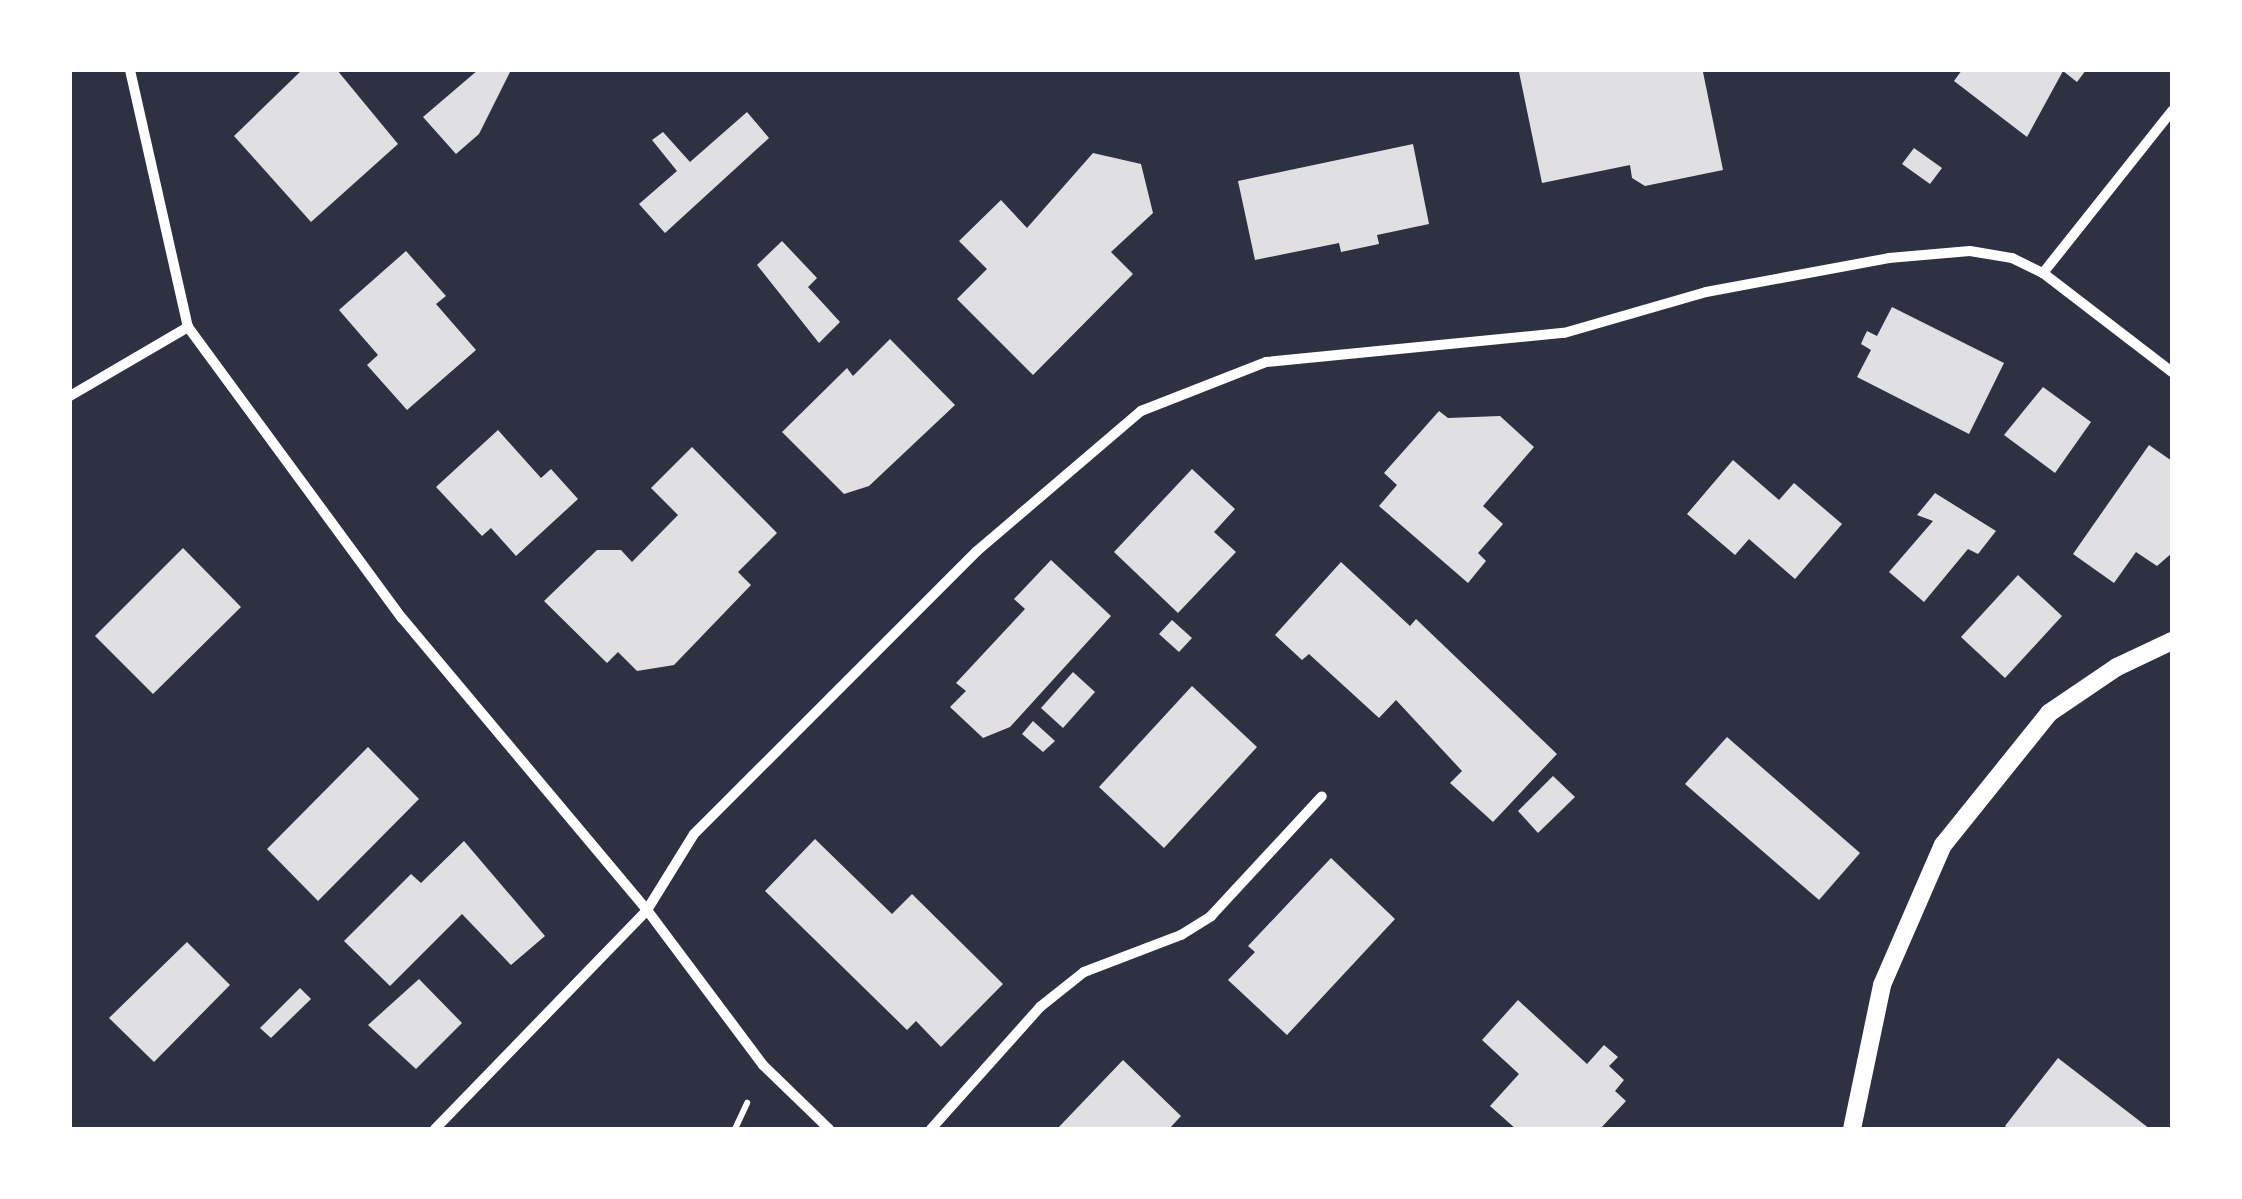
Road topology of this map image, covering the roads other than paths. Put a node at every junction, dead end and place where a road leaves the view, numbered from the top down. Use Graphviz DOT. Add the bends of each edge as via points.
graph roads {
  1 [pos="130,70"];
  2 [pos="2172,111"];
  3 [pos="2043,273"];
  4 [pos="188,327"];
  5 [pos="2172,372"];
  6 [pos="70,396"];
  7 [pos="2172,642"];
  8 [pos="1322,796"];
  9 [pos="647,910"];
  10 [pos="435,1129"];
  11 [pos="829,1129"];
  12 [pos="931,1129"];
  13 [pos="1852,1129"];
  1 -- 4 [label="street"];
  2 -- 3 [label="street"];
  3 -- 5 [label="street"];
  3 -- 9 [label="street" via="1970,250 1889,258 1706,292 1564,333 1266,362 1141,410 977,551 694,834"];
  4 -- 6 [label="street"];
  4 -- 9 [label="street" via="402,618"];
  7 -- 13 [label="street" via="2117,667 2050,713 1944,845 1882,985"];
  8 -- 12 [label="street" via="1212,916 1084,972 1040,1007"];
  9 -- 10 [label="street"];
  9 -- 11 [label="street" via="763,1065"];
}
